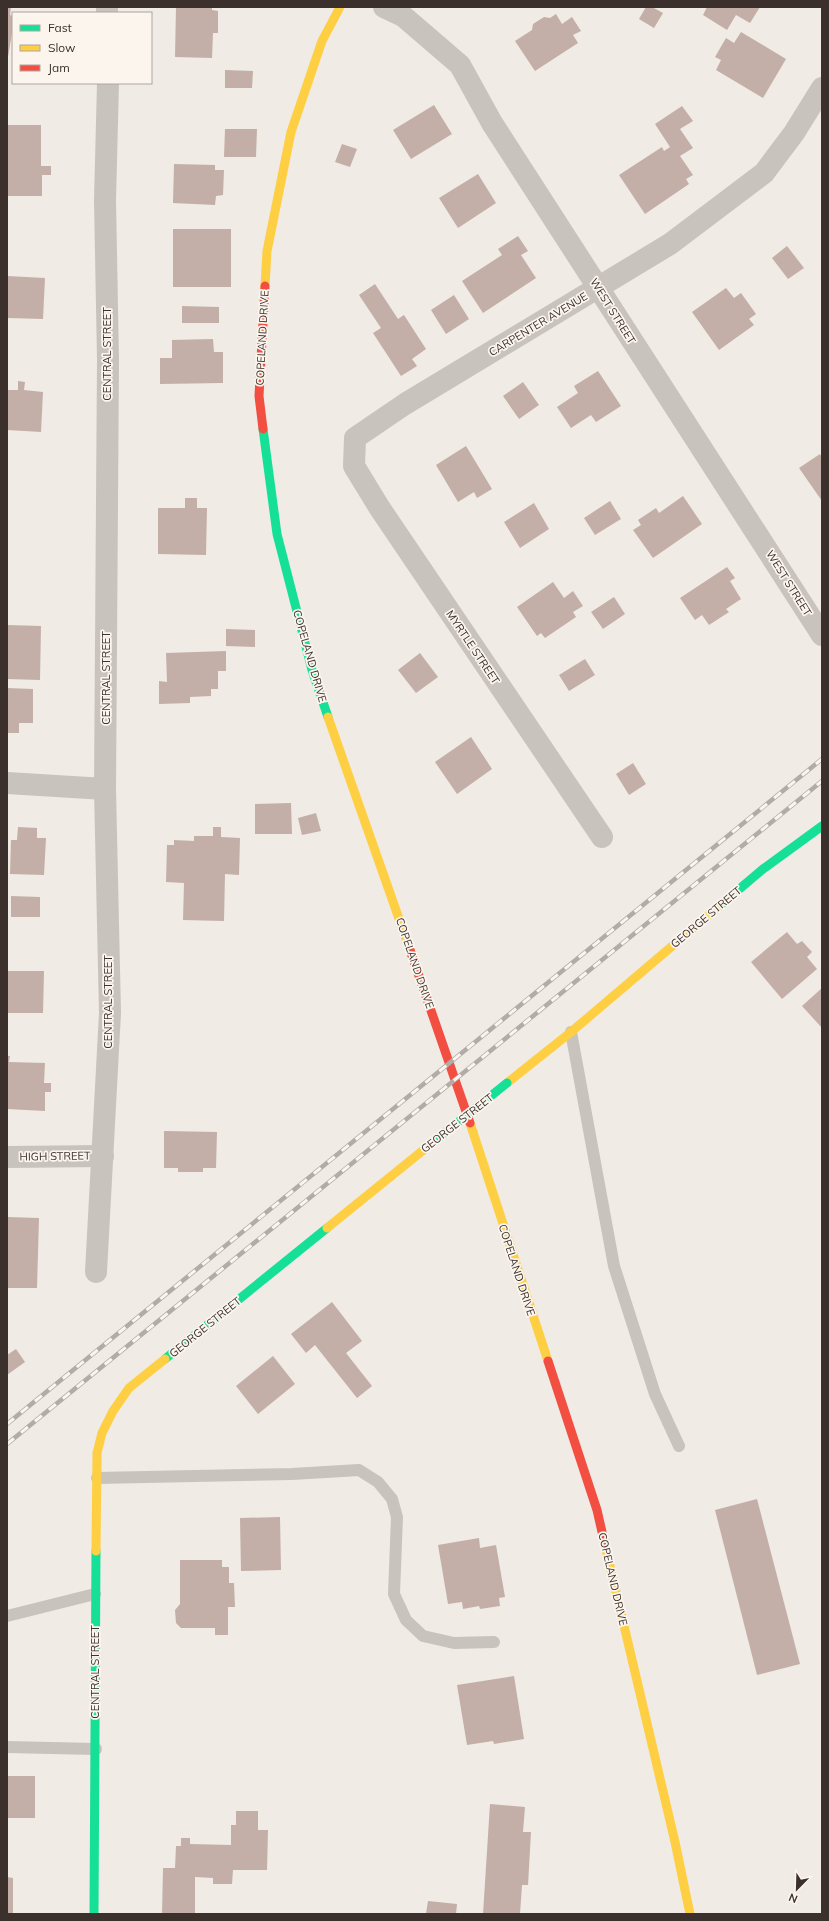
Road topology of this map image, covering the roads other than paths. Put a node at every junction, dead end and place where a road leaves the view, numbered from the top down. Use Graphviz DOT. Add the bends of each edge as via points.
graph roads {
  1 [pos="340,7"];
  2 [pos="384,7"];
  3 [pos="108,84"];
  4 [pos="822,88"];
  5 [pos="599,288"];
  6 [pos="354,453"];
  7 [pos="822,635"];
  8 [pos="7,783"];
  9 [pos="106,789"];
  10 [pos="822,826"];
  11 [pos="602,837"];
  12 [pos="571,1032"];
  13 [pos="103,1156"];
  14 [pos="7,1157"];
  15 [pos="96,1272"];
  16 [pos="102,1430"];
  17 [pos="679,1446"];
  18 [pos="97,1478"];
  19 [pos="95,1594"];
  20 [pos="7,1616"];
  21 [pos="494,1642"];
  22 [pos="7,1747"];
  23 [pos="96,1749"];
  24 [pos="94,1914"];
  25 [pos="690,1914"];
  1 -- 25 [label="main road, COPELAND DRIVE" via="322,41 291,132 267,251 259,396 278,534 312,670 464,1103 597,1510"];
  2 -- 5 [label="street, WEST STREET" via="403,16 460,66 492,123"];
  3 -- 9 [label="street, CENTRAL STREET" via="105,200 108,360"];
  4 -- 5 [label="street, CARPENTER AVENUE" via="794,133 764,173 670,244"];
  5 -- 6 [label="street, CARPENTER AVENUE" via="405,404 355,438"];
  5 -- 7 [label="street, WEST STREET"];
  6 -- 11 [label="street, MYRTLE STREET" via="354,466 379,507"];
  8 -- 9 [label="street"];
  9 -- 13 [label="street, CENTRAL STREET" via="110,1013"];
  10 -- 12 [label="main road, GEORGE STREET" via="763,869"];
  12 -- 16 [label="main road, GEORGE STREET, bridge" via="129,1388 112,1410"];
  12 -- 17 [label="lane" via="614,1266 655,1394"];
  13 -- 14 [label="street, HIGH STREET"];
  13 -- 15 [label="street, CENTRAL STREET"];
  16 -- 18 [label="main road, CENTRAL STREET" via="97,1453"];
  18 -- 19 [label="main road, CENTRAL STREET"];
  18 -- 21 [label="lane" via="359,1470 378,1482 392,1500 397,1518 394,1594 406,1620 423,1636 454,1643"];
  19 -- 20 [label="lane"];
  19 -- 23 [label="main road, CENTRAL STREET"];
  22 -- 23 [label="lane"];
  23 -- 24 [label="main road, CENTRAL STREET"];
}
